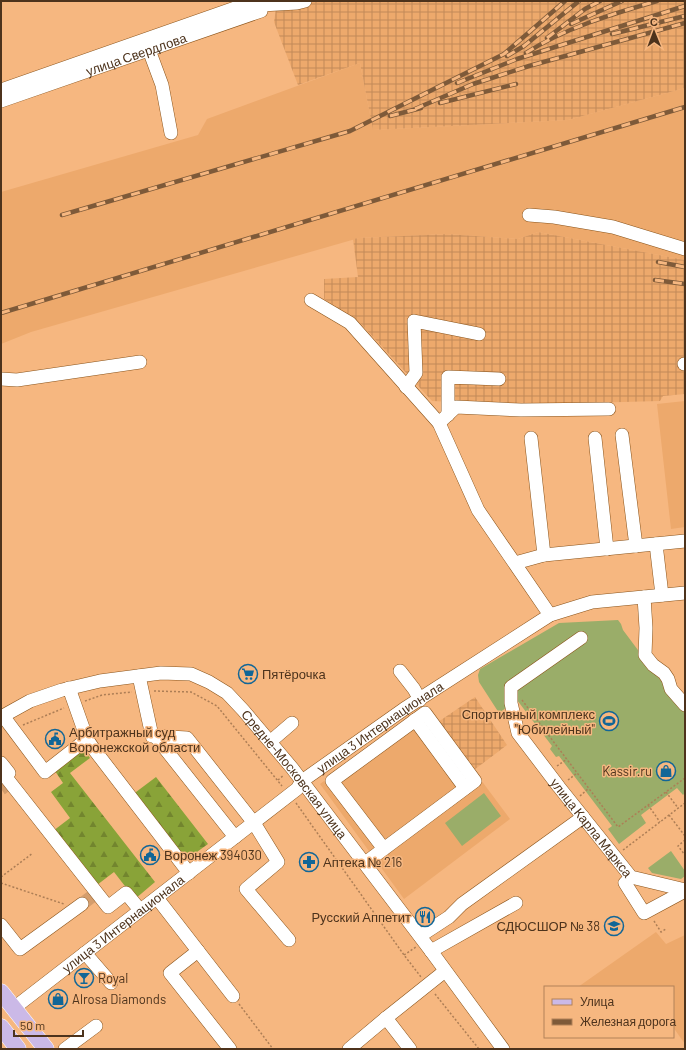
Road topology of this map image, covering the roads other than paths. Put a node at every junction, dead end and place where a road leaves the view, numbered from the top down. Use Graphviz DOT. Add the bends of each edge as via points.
graph roads {
  1 [pos="305,1"];
  2 [pos="258,2"];
  3 [pos="149,50"];
  4 [pos="1,90"];
  5 [pos="1,102"];
  6 [pos="171,133"];
  7 [pos="529,215"];
  8 [pos="685,249"];
  9 [pos="311,300"];
  10 [pos="479,334"];
  11 [pos="140,362"];
  12 [pos="499,379"];
  13 [pos="1,380"];
  14 [pos="406,387"];
  15 [pos="610,409"];
  16 [pos="443,419"];
  17 [pos="622,435"];
  18 [pos="531,438"];
  19 [pos="595,438"];
  20 [pos="685,541"];
  21 [pos="656,544"];
  22 [pos="636,546"];
  23 [pos="607,549"];
  24 [pos="544,555"];
  25 [pos="515,563"];
  26 [pos="685,593"];
  27 [pos="662,595"];
  28 [pos="644,597"];
  29 [pos="550,615"];
  30 [pos="581,638"];
  31 [pos="400,671"];
  32 [pos="139,676"];
  33 [pos="69,688"];
  34 [pos="420,700"];
  35 [pos="685,705"];
  36 [pos="2,717"];
  37 [pos="292,724"];
  38 [pos="155,736"];
  39 [pos="87,739"];
  40 [pos="271,741"];
  41 [pos="1,763"];
  42 [pos="302,780"];
  43 [pos="583,817"];
  44 [pos="254,822"];
  45 [pos="235,837"];
  46 [pos="384,849"];
  47 [pos="365,863"];
  48 [pos="189,873"];
  49 [pos="631,877"];
  50 [pos="685,890"];
  51 [pos="156,898"];
  52 [pos="516,903"];
  53 [pos="79,906"];
  54 [pos="140,910"];
  55 [pos="1,925"];
  56 [pos="420,936"];
  57 [pos="289,940"];
  58 [pos="198,951"];
  59 [pos="431,951"];
  60 [pos="85,953"];
  61 [pos="446,971"];
  62 [pos="111,983"];
  63 [pos="1,992"];
  64 [pos="232,996"];
  65 [pos="14,1008"];
  66 [pos="386,1018"];
  67 [pos="96,1026"];
  68 [pos="1,1027"];
  69 [pos="18,1049"];
  70 [pos="46,1049"];
  71 [pos="65,1049"];
  72 [pos="230,1049"];
  73 [pos="349,1049"];
  74 [pos="410,1049"];
  75 [pos="503,1049"];
  1 -- 2 [label="street"];
  2 -- 3 [label="street, улица Свердлова" via="261,11"];
  2 -- 4 [label="street, улица Свердлова"];
  3 -- 5 [label="street, улица Свердлова"];
  3 -- 6 [label="street" via="162,85"];
  7 -- 8 [label="street" via="613,227"];
  9 -- 14 [label="street" via="350,323"];
  10 -- 14 [label="street" via="414,321 416,373"];
  11 -- 13 [label="street" via="17,380"];
  12 -- 16 [label="street" via="448,377"];
  14 -- 16 [label="street"];
  15 -- 16 [label="street" via="521,410 456,407"];
  16 -- 25 [label="street" via="478,510"];
  17 -- 22 [label="street"];
  18 -- 24 [label="street"];
  19 -- 23 [label="street"];
  20 -- 21 [label="street"];
  21 -- 22 [label="street"];
  21 -- 27 [label="street"];
  22 -- 23 [label="street"];
  23 -- 24 [label="street"];
  24 -- 25 [label="street"];
  25 -- 29 [label="street"];
  26 -- 27 [label="street, улица 3 Интернационала"];
  27 -- 28 [label="street, улица 3 Интернационала"];
  28 -- 29 [label="street, улица 3 Интернационала" via="592,602"];
  28 -- 35 [label="street" via="645,655 664,673 671,689"];
  29 -- 34 [label="street, улица 3 Интернационала"];
  30 -- 43 [label="street, улица Карла Маркса" via="511,686 511,704 518,733"];
  31 -- 34 [label="street"];
  32 -- 33 [label="street, Средне-Московская улица"];
  32 -- 38 [label="street" via="152,736"];
  32 -- 40 [label="street, Средне-Московская улица" via="161,673 191,674 209,682 227,694"];
  33 -- 36 [label="street, Средне-Московская улица" via="30,701"];
  33 -- 39 [label="street"];
  34 -- 42 [label="street, улица 3 Интернационала" via="402,706"];
  36 -- 39 [label="street" via="45,772"];
  37 -- 40 [label="street"];
  38 -- 44 [label="street" via="187,738"];
  38 -- 45 [label="street"];
  39 -- 48 [label="street"];
  40 -- 42 [label="street, Средне-Московская улица"];
  41 -- 54 [label="street" via="9,773 4,776 9,783 108,907 126,893"];
  42 -- 44 [label="street, улица 3 Интернационала" via="297,789"];
  42 -- 47 [label="street, Средне-Московская улица"];
  43 -- 49 [label="street, улица Карла Маркса"];
  43 -- 56 [label="street"];
  44 -- 45 [label="street, улица 3 Интернационала"];
  44 -- 57 [label="street" via="278,862 246,889"];
  45 -- 48 [label="street, улица 3 Интернационала"];
  46 -- 46 [label="street" via="475,781 425,713 332,781"];
  46 -- 47 [label="street"];
  47 -- 56 [label="street, Средне-Московская улица"];
  48 -- 51 [label="street, улица 3 Интернационала"];
  49 -- 50 [label="street, улица Карла Маркса"];
  49 -- 50 [label="street" via="625,882 644,913"];
  51 -- 54 [label="street, улица 3 Интернационала"];
  51 -- 58 [label="street"];
  52 -- 59 [label="street"];
  53 -- 55 [label="street" via="20,949"];
  54 -- 60 [label="street, улица 3 Интернационала"];
  56 -- 59 [label="street, Средне-Московская улица"];
  58 -- 64 [label="street"];
  58 -- 72 [label="street" via="170,973"];
  59 -- 61 [label="street, Средне-Московская улица"];
  60 -- 62 [label="street"];
  60 -- 65 [label="street, улица 3 Интернационала"];
  61 -- 66 [label="street"];
  61 -- 75 [label="street, Средне-Московская улица"];
  63 -- 65 [label="main road"];
  65 -- 70 [label="main road"];
  66 -- 73 [label="street"];
  66 -- 74 [label="street"];
  67 -- 71 [label="street"];
  68 -- 69 [label="main road"];
}
